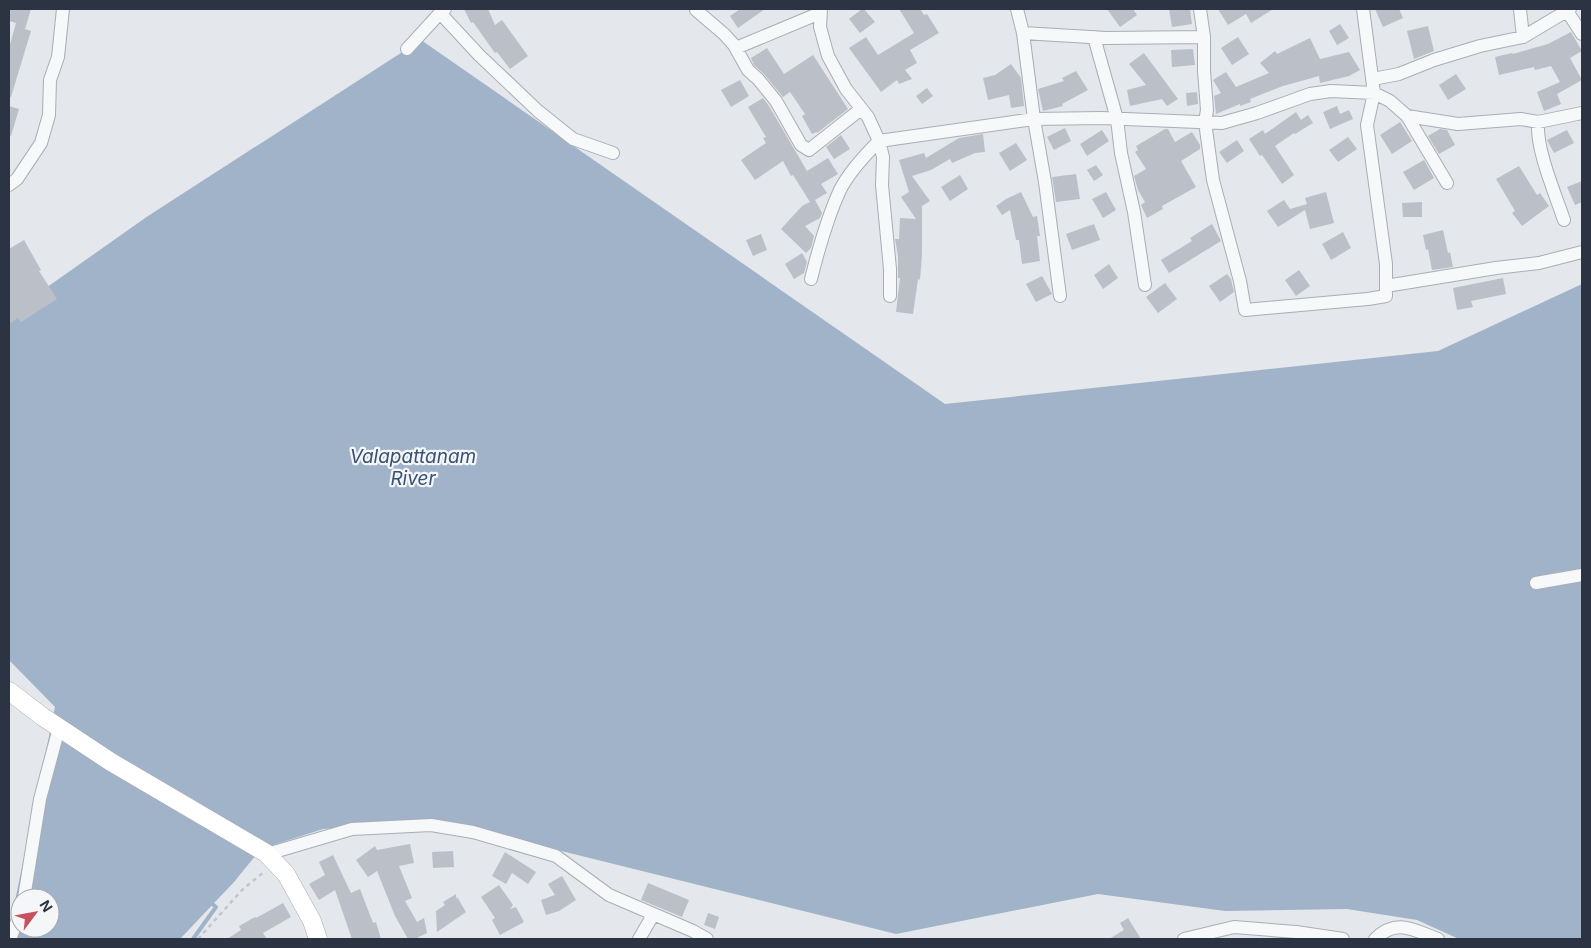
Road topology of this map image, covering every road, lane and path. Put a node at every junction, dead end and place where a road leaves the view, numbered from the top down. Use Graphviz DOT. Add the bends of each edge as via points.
graph roads {
  1 [pos="63,9"];
  2 [pos="1017,9"];
  3 [pos="1200,9"];
  4 [pos="1363,9"];
  5 [pos="1520,9"];
  6 [pos="696,10"];
  7 [pos="1568,10"];
  8 [pos="442,11"];
  9 [pos="821,11"];
  10 [pos="1023,34"];
  11 [pos="1582,34"];
  12 [pos="1094,37"];
  13 [pos="1204,37"];
  14 [pos="1523,37"];
  15 [pos="736,48"];
  16 [pos="407,49"];
  17 [pos="1373,80"];
  18 [pos="1374,93"];
  19 [pos="861,108"];
  20 [pos="1582,113"];
  21 [pos="1407,116"];
  22 [pos="1034,119"];
  23 [pos="1117,119"];
  24 [pos="1205,122"];
  25 [pos="1538,122"];
  26 [pos="879,141"];
  27 [pos="613,153"];
  28 [pos="1447,183"];
  29 [pos="9,185"];
  30 [pos="1564,220"];
  31 [pos="1582,252"];
  32 [pos="811,279"];
  33 [pos="1145,285"];
  34 [pos="1386,286"];
  35 [pos="890,296"];
  36 [pos="1060,296"];
  37 [pos="1582,575"];
  38 [pos="1536,583"];
  39 [pos="9,691"];
  40 [pos="59,728"];
  41 [pos="270,857"];
  42 [pos="26,888"];
  43 [pos="653,915"];
  44 [pos="198,939"];
  45 [pos="318,939"];
  46 [pos="639,939"];
  47 [pos="707,939"];
  48 [pos="1184,939"];
  49 [pos="1343,939"];
  50 [pos="1375,939"];
  51 [pos="1438,939"];
  1 -- 29 [label="street" via="58,57 50,80 49,115 41,143 17,179"];
  2 -- 10 [label="street"];
  3 -- 13 [label="street"];
  4 -- 17 [label="street"];
  5 -- 14 [label="street"];
  6 -- 15 [label="street"];
  7 -- 11 [label="street"];
  7 -- 14 [label="street"];
  8 -- 16 [label="street"];
  8 -- 27 [label="street" via="478,55 538,110 573,139"];
  9 -- 15 [label="street"];
  9 -- 19 [label="street" via="820,27 828,56"];
  10 -- 12 [label="street"];
  10 -- 22 [label="street"];
  12 -- 13 [label="street"];
  12 -- 23 [label="street"];
  13 -- 24 [label="street"];
  14 -- 17 [label="street" via="1480,46"];
  15 -- 19 [label="street" via="748,70 776,101 801,145 809,150"];
  17 -- 18 [label="street"];
  18 -- 21 [label="street"];
  18 -- 24 [label="street" via="1330,91 1310,94 1222,123"];
  18 -- 34 [label="street" via="1368,125"];
  19 -- 26 [label="street"];
  20 -- 25 [label="street"];
  21 -- 25 [label="street" via="1458,124 1521,119"];
  21 -- 28 [label="street"];
  22 -- 23 [label="street"];
  22 -- 26 [label="street"];
  22 -- 36 [label="street"];
  23 -- 24 [label="street"];
  23 -- 33 [label="street"];
  24 -- 34 [label="street" via="1213,180 1245,310 1386,296"];
  25 -- 30 [label="street" via="1537,131 1548,175"];
  26 -- 32 [label="street" via="863,157 840,190"];
  26 -- 35 [label="street" via="883,157"];
  31 -- 34 [label="street" via="1539,263"];
  37 -- 38 [label="street"];
  39 -- 40 [label="main road"];
  40 -- 41 [label="main road"];
  40 -- 42 [label="street" via="40,799"];
  41 -- 43 [label="street" via="274,852 352,829 431,825 473,832 556,856 609,895"];
  41 -- 44 [label="path"];
  41 -- 45 [label="main road" via="289,880 312,921"];
  43 -- 46 [label="street"];
  43 -- 47 [label="street"];
  48 -- 49 [label="street" via="1234,927"];
  50 -- 51 [label="street" via="1384,931 1398,926"];
}
